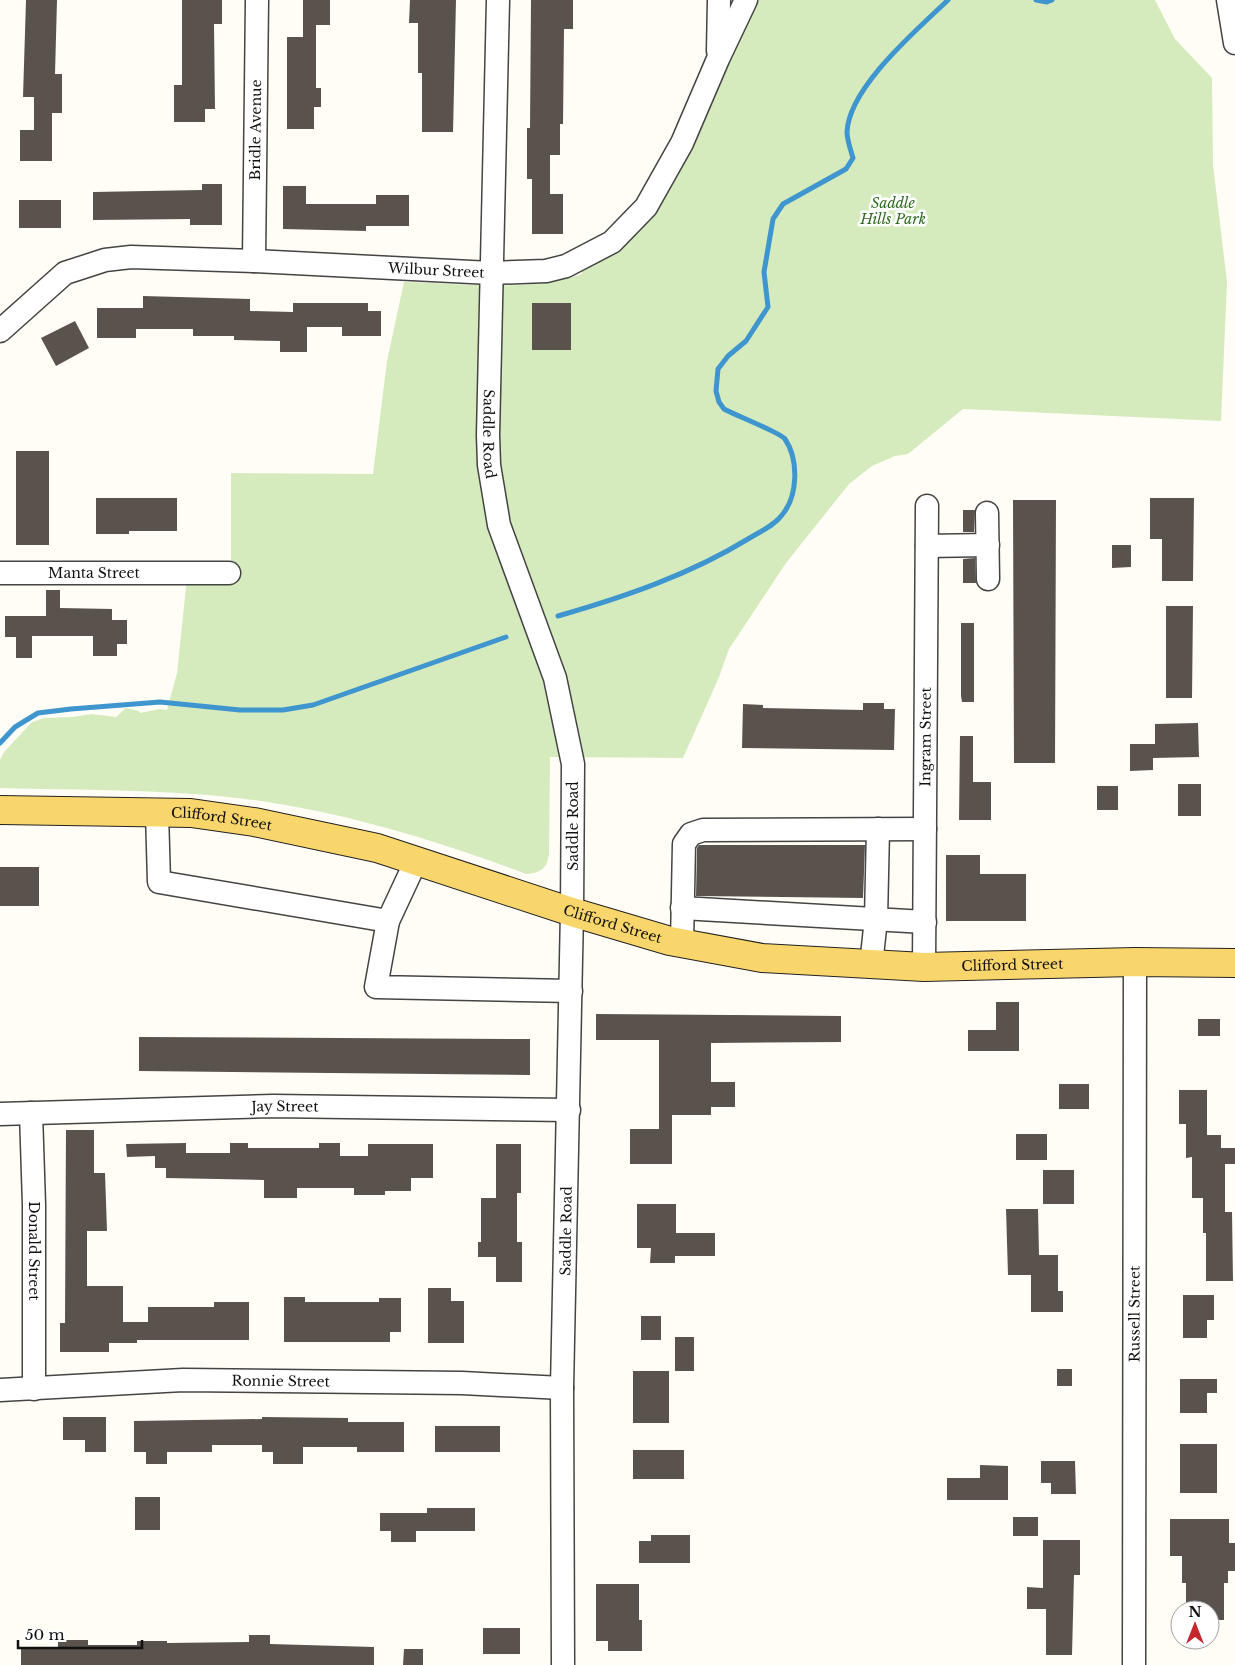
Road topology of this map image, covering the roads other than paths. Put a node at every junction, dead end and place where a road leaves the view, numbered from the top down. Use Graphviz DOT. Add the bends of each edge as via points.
graph roads {
  1 [pos="257,0"];
  2 [pos="498,0"];
  3 [pos="718,0"];
  4 [pos="746,0"];
  5 [pos="1228,0"];
  6 [pos="1235,43"];
  7 [pos="718,59"];
  8 [pos="254,261"];
  9 [pos="491,272"];
  10 [pos="0,331"];
  11 [pos="927,506"];
  12 [pos="987,513"];
  13 [pos="988,545"];
  14 [pos="927,546"];
  15 [pos="0,573"];
  16 [pos="229,573"];
  17 [pos="988,579"];
  18 [pos="0,810"];
  19 [pos="157,813"];
  20 [pos="925,828"];
  21 [pos="878,829"];
  22 [pos="416,861"];
  23 [pos="682,908"];
  24 [pos="572,912"];
  25 [pos="876,919"];
  26 [pos="388,921"];
  27 [pos="925,922"];
  28 [pos="682,943"];
  29 [pos="1135,962"];
  30 [pos="1235,963"];
  31 [pos="872,965"];
  32 [pos="924,967"];
  33 [pos="571,991"];
  34 [pos="569,1110"];
  35 [pos="31,1113"];
  36 [pos="0,1114"];
  37 [pos="562,1388"];
  38 [pos="34,1389"];
  39 [pos="0,1390"];
  40 [pos="563,1665"];
  41 [pos="1134,1665"];
  1 -- 8 [label="street, Bridle Avenue"];
  2 -- 9 [label="street, Saddle Road"];
  3 -- 7 [label="street"];
  4 -- 7 [label="street, Wilbur Street"];
  5 -- 6 [label="street"];
  7 -- 9 [label="street, Wilbur Street" via="671,165 646,207 618,237 566,266 546,271"];
  8 -- 9 [label="street, Wilbur Street"];
  8 -- 10 [label="street, Wilbur Street" via="131,257 85,265 65,273"];
  9 -- 24 [label="street, Saddle Road" via="488,435 493,497 498,525 555,678 569,737 573,764"];
  11 -- 14 [label="street, Ingram Street"];
  12 -- 13 [label="street"];
  13 -- 14 [label="street"];
  13 -- 17 [label="street"];
  14 -- 20 [label="street, Ingram Street"];
  15 -- 16 [label="street, Manta Street"];
  18 -- 19 [label="main road, Clifford Street"];
  19 -- 22 [label="main road, Clifford Street" via="191,813 254,822 377,848"];
  19 -- 26 [label="street" via="160,882"];
  20 -- 21 [label="street"];
  20 -- 27 [label="street, Ingram Street"];
  21 -- 23 [label="street" via="703,830 691,834 684,844"];
  21 -- 25 [label="street"];
  22 -- 24 [label="main road, Clifford Street"];
  22 -- 26 [label="street"];
  23 -- 25 [label="street"];
  23 -- 28 [label="street"];
  24 -- 28 [label="main road, Clifford Street"];
  24 -- 33 [label="street, Saddle Road"];
  25 -- 27 [label="street"];
  25 -- 31 [label="street"];
  26 -- 33 [label="street" via="376,987"];
  27 -- 32 [label="street, Ingram Street"];
  28 -- 31 [label="main road, Clifford Street" via="762,958"];
  29 -- 30 [label="main road, Clifford Street"];
  29 -- 32 [label="main road, Clifford Street"];
  29 -- 41 [label="street, Russell Street"];
  31 -- 32 [label="main road, Clifford Street"];
  33 -- 34 [label="street, Saddle Road"];
  34 -- 35 [label="street, Jay Street" via="273,1106"];
  34 -- 37 [label="street, Saddle Road"];
  35 -- 36 [label="street, Jay Street"];
  35 -- 38 [label="street, Donald Street"];
  37 -- 38 [label="street, Ronnie Street" via="462,1383 183,1380"];
  37 -- 40 [label="street, Saddle Road"];
  38 -- 39 [label="street, Ronnie Street"];
}
